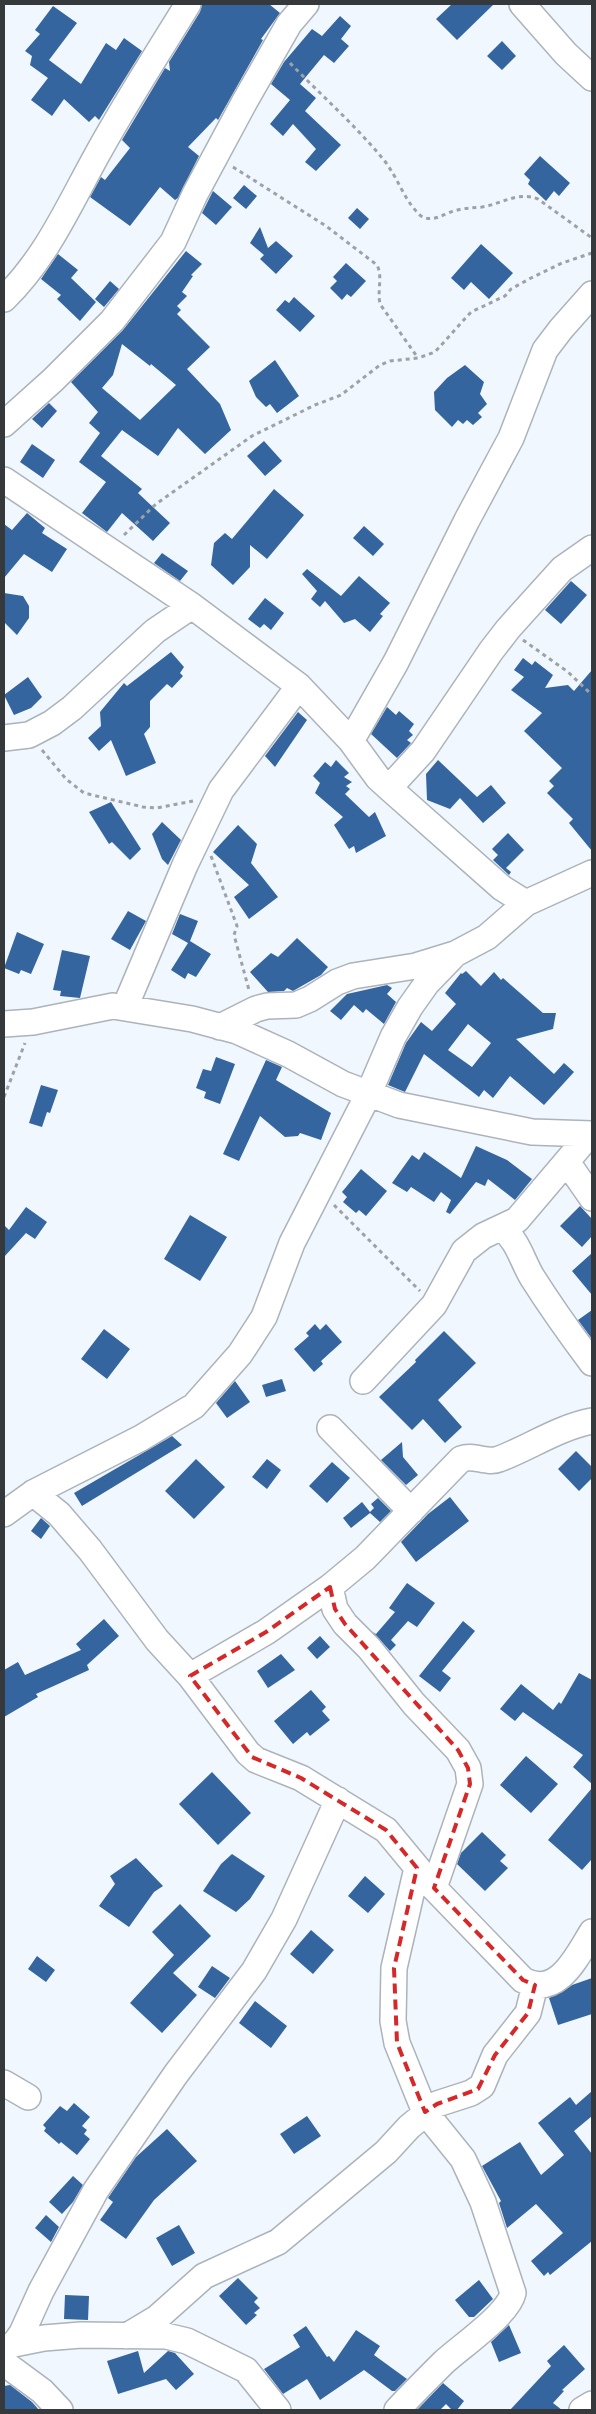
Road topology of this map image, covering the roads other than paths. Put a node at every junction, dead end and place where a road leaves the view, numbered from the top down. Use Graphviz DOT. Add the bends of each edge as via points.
graph roads {
  1 [pos="188,4"];
  2 [pos="306,4"];
  3 [pos="522,4"];
  4 [pos="592,78"];
  5 [pos="6,293"];
  6 [pos="592,294"];
  7 [pos="4,424"];
  8 [pos="4,480"];
  9 [pos="592,548"];
  10 [pos="192,606"];
  11 [pos="299,686"];
  12 [pos="4,738"];
  13 [pos="351,741"];
  14 [pos="389,788"];
  15 [pos="592,873"];
  16 [pos="526,903"];
  17 [pos="455,954"];
  18 [pos="125,1007"];
  19 [pos="4,1024"];
  20 [pos="220,1027"];
  21 [pos="368,1095"];
  22 [pos="591,1134"];
  23 [pos="566,1162"];
  24 [pos="592,1198"];
  25 [pos="502,1228"];
  26 [pos="592,1363"];
  27 [pos="363,1381"];
  28 [pos="592,1421"];
  29 [pos="330,1428"];
  30 [pos="33,1493"];
  31 [pos="411,1511"];
  32 [pos="4,1514"];
  33 [pos="330,1587"];
  34 [pos="190,1676"];
  35 [pos="338,1800"];
  36 [pos="417,1868"];
  37 [pos="434,1888"];
  38 [pos="592,1932"];
  39 [pos="535,1985"];
  40 [pos="4,2083"];
  41 [pos="28,2097"];
  42 [pos="425,2112"];
  43 [pos="128,2336"];
  44 [pos="7,2352"];
  45 [pos="592,2404"];
  46 [pos="60,2410"];
  47 [pos="278,2410"];
  48 [pos="397,2410"];
  49 [pos="582,2410"];
  1 -- 5 [label="street" via="123,110 36,264"];
  2 -- 7 [label="street" via="289,24 214,157 173,242 112,321"];
  3 -- 4 [label="street"];
  6 -- 13 [label="street" via="545,350 511,438 396,662"];
  8 -- 10 [label="street"];
  9 -- 14 [label="street" via="562,569 508,629 423,751"];
  10 -- 11 [label="street"];
  10 -- 12 [label="street" via="138,646 52,723 29,735"];
  11 -- 13 [label="street"];
  11 -- 18 [label="street" via="221,790 185,865"];
  13 -- 14 [label="street"];
  14 -- 16 [label="street" via="502,888"];
  15 -- 16 [label="street"];
  16 -- 17 [label="street" via="487,937"];
  17 -- 20 [label="street" via="416,966 353,976 296,1004 256,1009"];
  17 -- 21 [label="street" via="410,1006"];
  18 -- 19 [label="street" via="94,1008 33,1022"];
  18 -- 20 [label="street"];
  20 -- 21 [label="street" via="257,1039"];
  21 -- 22 [label="street" via="399,1105 517,1130"];
  21 -- 30 [label="street" via="292,1243 264,1317 240,1354 198,1402 141,1438"];
  22 -- 23 [label="street"];
  23 -- 24 [label="street"];
  23 -- 25 [label="street" via="517,1220"];
  25 -- 26 [label="street" via="512,1237 526,1268"];
  25 -- 27 [label="street" via="483,1236 464,1251 434,1305"];
  28 -- 31 [label="street" via="542,1438 498,1460 461,1459"];
  29 -- 31 [label="street"];
  30 -- 32 [label="street"];
  30 -- 34 [label="street" via="59,1514 90,1550 157,1640"];
  31 -- 33 [label="street" via="366,1558"];
  33 -- 34 [label="street" via="266,1632"];
  33 -- 37 [label="street" via="335,1609 345,1624 370,1648 414,1704 458,1750 468,1768 470,1784"];
  34 -- 35 [label="street" via="252,1757 291,1773"];
  35 -- 36 [label="street" via="386,1830"];
  35 -- 44 [label="street" via="284,1920 254,1971 176,2074 96,2190 22,2332"];
  36 -- 37 [label="street"];
  36 -- 42 [label="street" via="394,1968 394,2021 397,2043"];
  37 -- 39 [label="street" via="523,1980"];
  38 -- 39 [label="street" via="556,1981"];
  39 -- 42 [label="street" via="528,2013 495,2056 482,2086"];
  40 -- 41 [label="street"];
  42 -- 43 [label="street" via="386,2152 278,2242 209,2273 157,2318"];
  42 -- 48 [label="street" via="463,2159 482,2202 513,2293 495,2318"];
  43 -- 44 [label="street" via="66,2335"];
  43 -- 47 [label="street" via="166,2336 201,2346 246,2370"];
  44 -- 46 [label="street"];
  45 -- 49 [label="street"];
}
